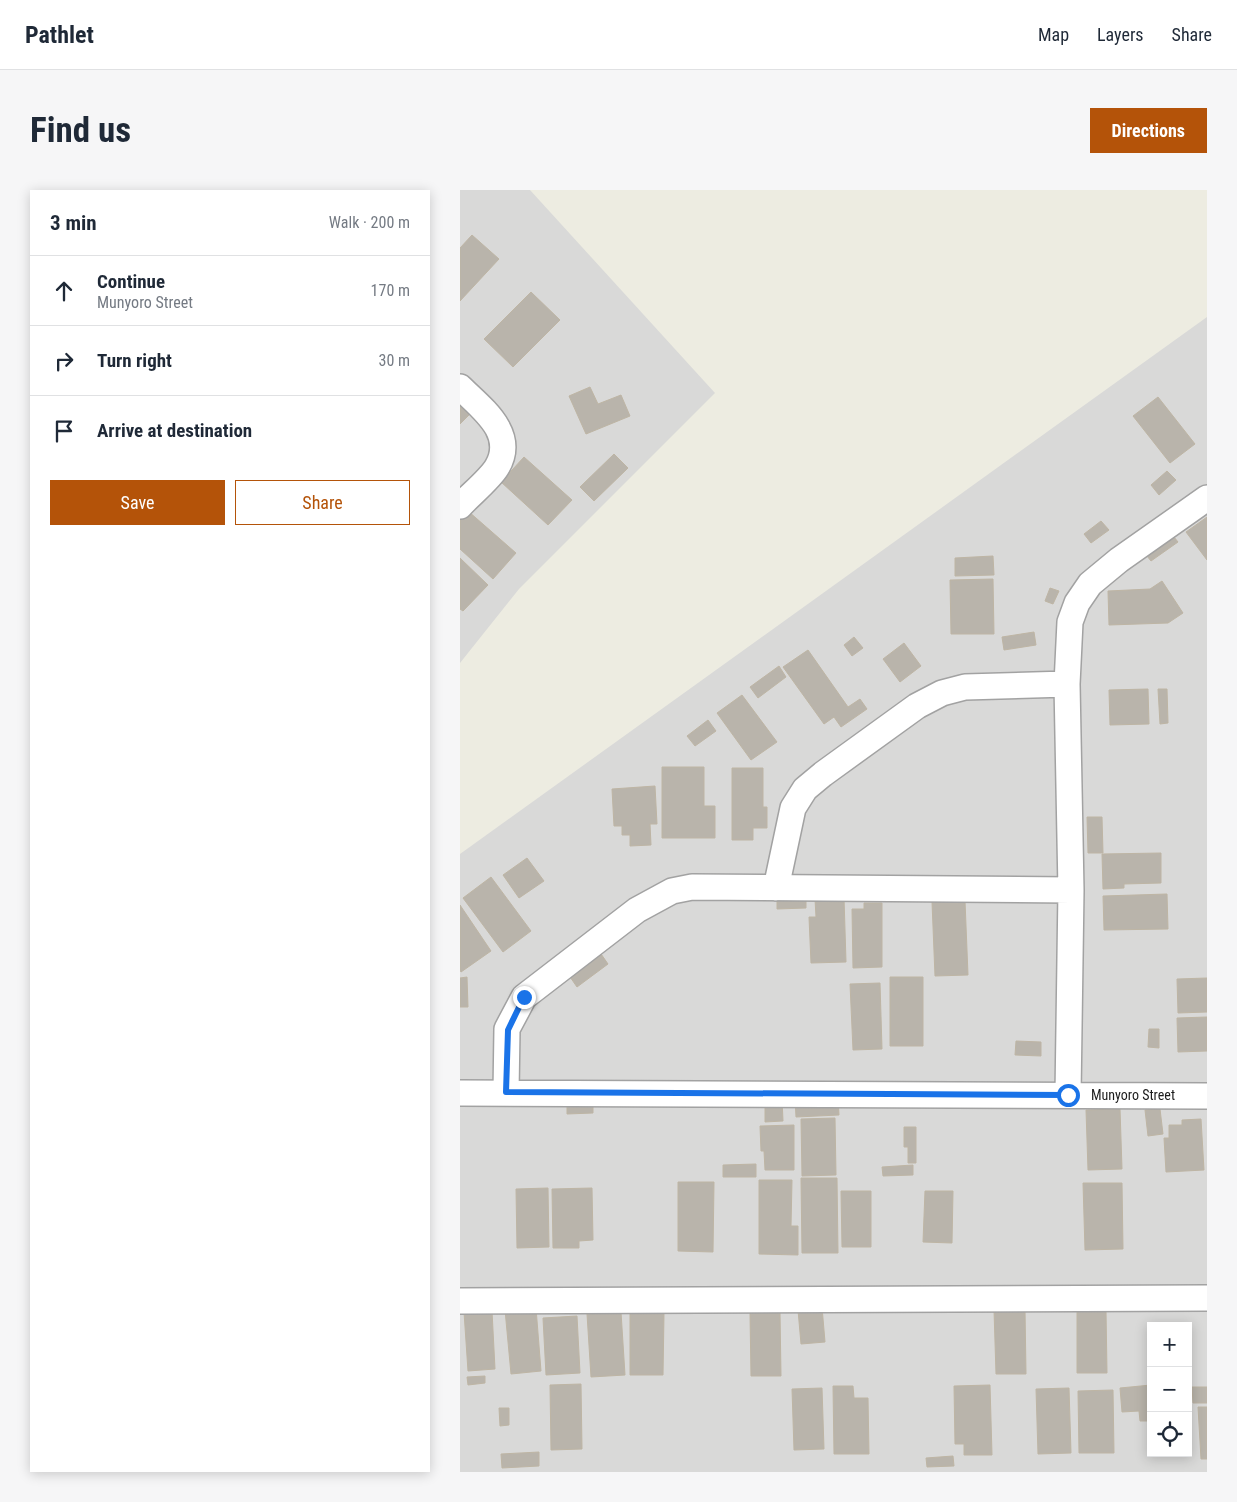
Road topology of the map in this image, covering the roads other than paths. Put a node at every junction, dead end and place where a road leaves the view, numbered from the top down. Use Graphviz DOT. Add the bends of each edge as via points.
graph roads {
  1 [pos="460,387"];
  2 [pos="1207,498"];
  3 [pos="460,506"];
  4 [pos="1067,684"];
  5 [pos="776,888"];
  6 [pos="1071,890"];
  7 [pos="506,1092"];
  8 [pos="460,1093"];
  9 [pos="1068,1095"];
  10 [pos="1207,1096"];
  11 [pos="1207,1298"];
  12 [pos="460,1301"];
  1 -- 3 [label="street" via="494,420 502,434 503,449 497,467"];
  2 -- 4 [label="street" via="1090,584 1076,604 1070,622"];
  4 -- 5 [label="street" via="965,687 942,693 917,706 804,789 793,808"];
  4 -- 6 [label="street"];
  5 -- 6 [label="street"];
  5 -- 7 [label="street" via="692,887 672,891 637,910 540,982 524,997 508,1030"];
  6 -- 9 [label="street"];
  7 -- 8 [label="street, Munyoro Street"];
  7 -- 9 [label="street, Munyoro Street"];
  9 -- 10 [label="street, Munyoro Street"];
  11 -- 12 [label="street"];
}
